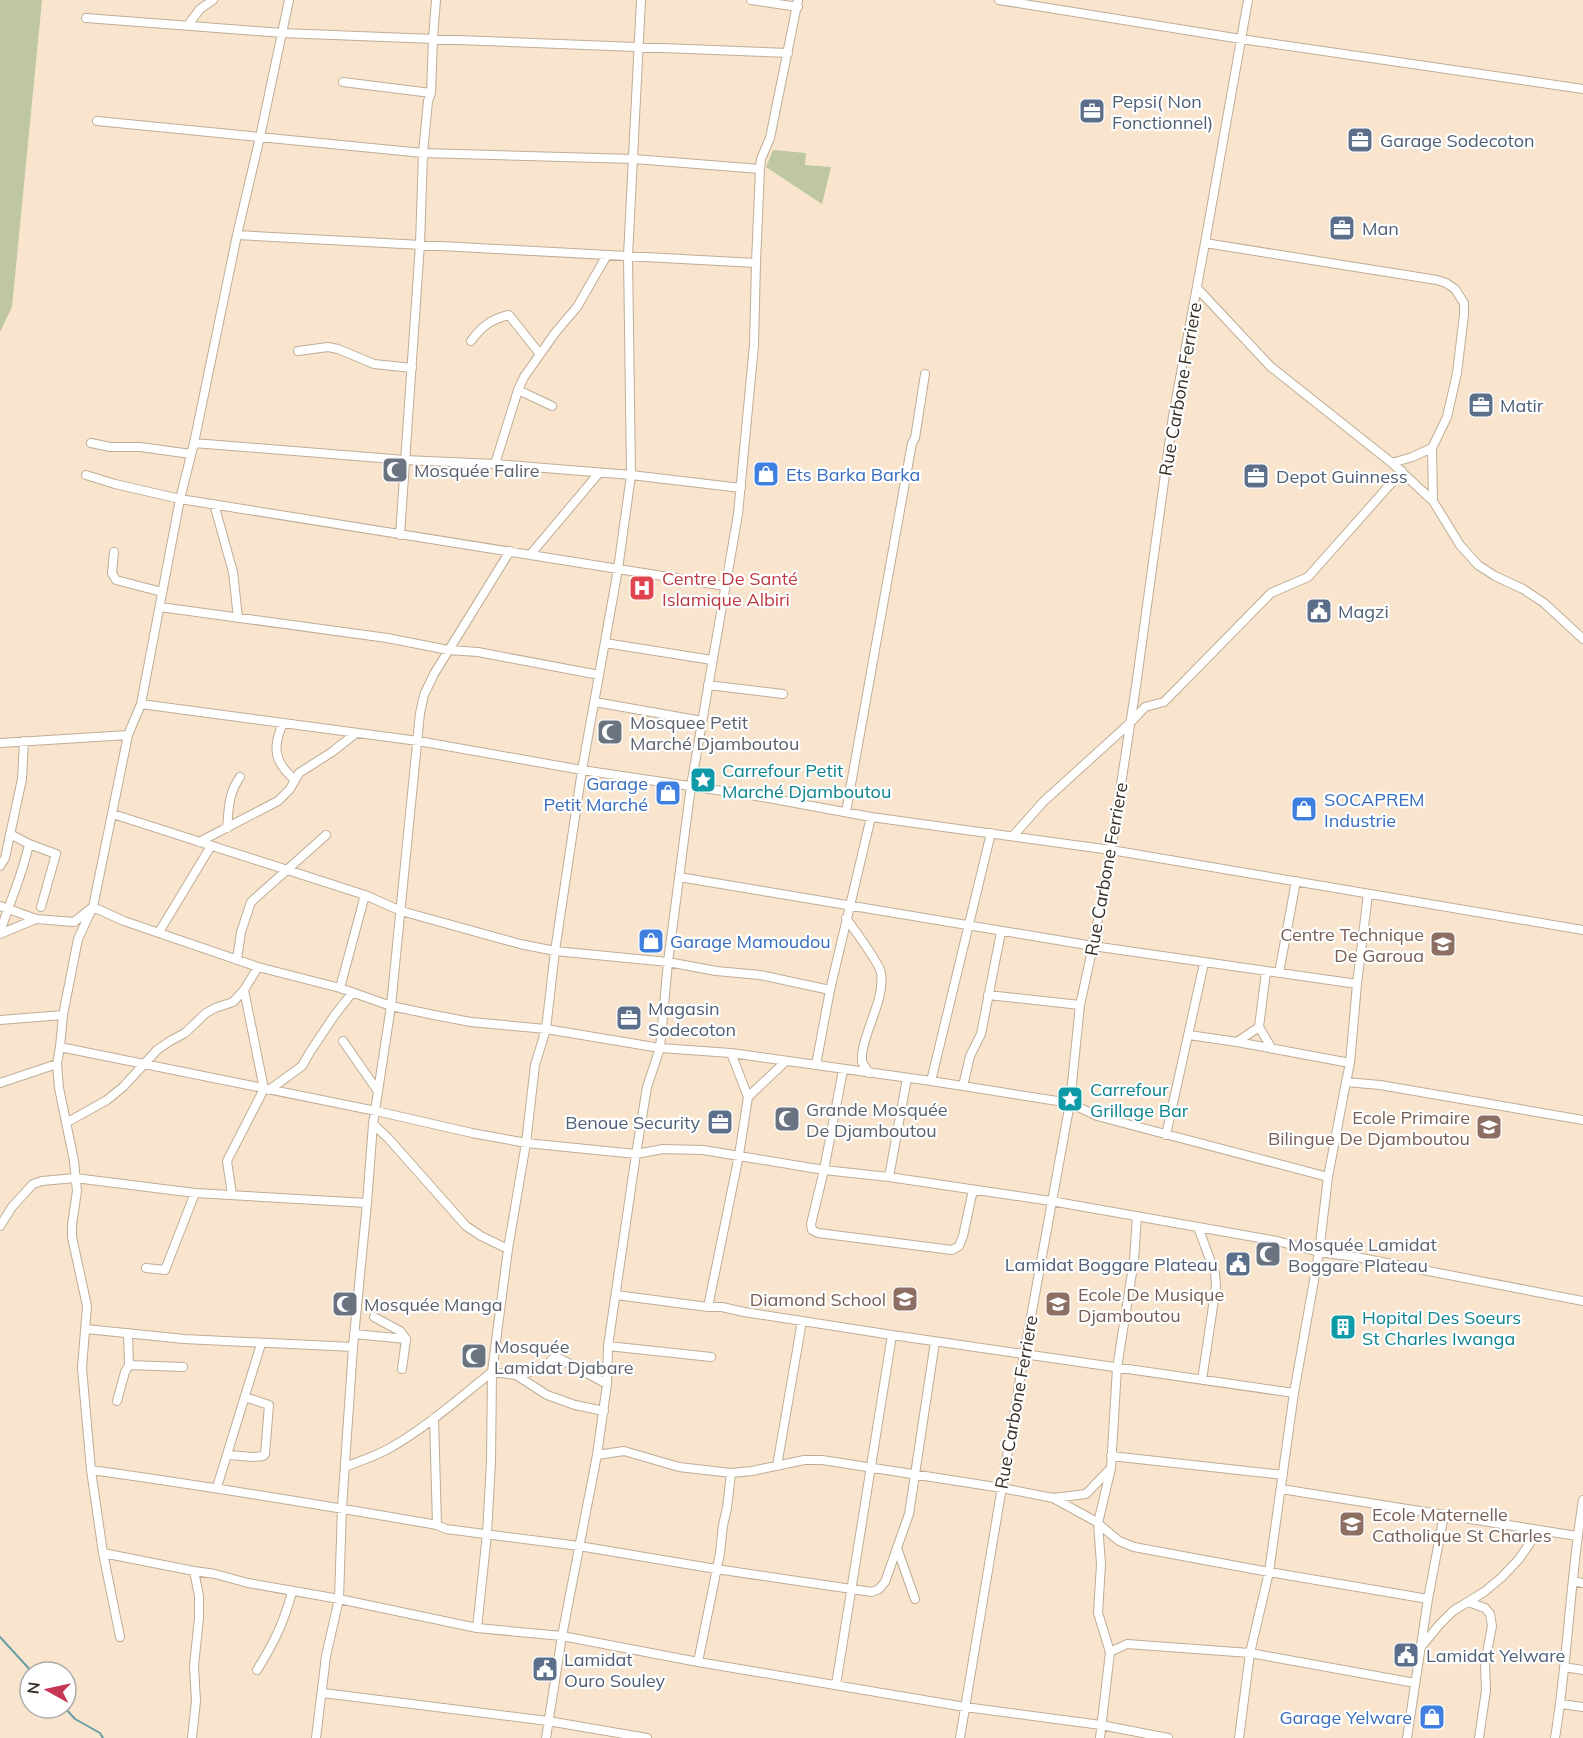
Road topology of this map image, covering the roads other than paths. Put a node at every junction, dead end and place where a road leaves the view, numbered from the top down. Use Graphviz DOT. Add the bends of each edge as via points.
graph roads {
  1 [pos="213,0"];
  2 [pos="289,0"];
  3 [pos="436,0"];
  4 [pos="641,0"];
  5 [pos="751,0"];
  6 [pos="999,0"];
  7 [pos="1248,0"];
  8 [pos="798,3"];
  9 [pos="86,18"];
  10 [pos="188,25"];
  11 [pos="282,33"];
  12 [pos="432,38"];
  13 [pos="1241,39"];
  14 [pos="638,48"];
  15 [pos="788,53"];
  16 [pos="343,82"];
  17 [pos="1583,89"];
  18 [pos="431,93"];
  19 [pos="97,121"];
  20 [pos="260,137"];
  21 [pos="423,153"];
  22 [pos="634,159"];
  23 [pos="760,169"];
  24 [pos="237,235"];
  25 [pos="1205,243"];
  26 [pos="420,244"];
  27 [pos="607,255"];
  28 [pos="628,256"];
  29 [pos="756,263"];
  30 [pos="1197,288"];
  31 [pos="471,341"];
  32 [pos="298,351"];
  33 [pos="540,354"];
  34 [pos="412,368"];
  35 [pos="925,374"];
  36 [pos="518,390"];
  37 [pos="552,406"];
  38 [pos="91,443"];
  39 [pos="194,443"];
  40 [pos="1432,448"];
  41 [pos="191,454"];
  42 [pos="405,460"];
  43 [pos="1392,463"];
  44 [pos="495,464"];
  45 [pos="1402,471"];
  46 [pos="599,473"];
  47 [pos="86,475"];
  48 [pos="631,475"];
  49 [pos="741,488"];
  50 [pos="180,499"];
  51 [pos="1433,501"];
  52 [pos="214,504"];
  53 [pos="400,536"];
  54 [pos="510,551"];
  55 [pos="114,552"];
  56 [pos="530,555"];
  57 [pos="618,569"];
  58 [pos="725,586"];
  59 [pos="162,592"];
  60 [pos="160,607"];
  61 [pos="238,618"];
  62 [pos="1583,639"];
  63 [pos="605,643"];
  64 [pos="448,650"];
  65 [pos="712,660"];
  66 [pos="599,675"];
  67 [pos="708,686"];
  68 [pos="783,694"];
  69 [pos="595,702"];
  70 [pos="141,704"];
  71 [pos="702,721"];
  72 [pos="283,723"];
  73 [pos="1130,723"];
  74 [pos="356,733"];
  75 [pos="128,735"];
  76 [pos="24,741"];
  77 [pos="418,741"];
  78 [pos="0,743"];
  79 [pos="582,770"];
  80 [pos="240,777"];
  81 [pos="294,780"];
  82 [pos="691,786"];
  83 [pos="846,813"];
  84 [pos="113,814"];
  85 [pos="871,817"];
  86 [pos="227,828"];
  87 [pos="991,833"];
  88 [pos="10,834"];
  89 [pos="326,835"];
  90 [pos="1013,836"];
  91 [pos="199,842"];
  92 [pos="29,844"];
  93 [pos="211,846"];
  94 [pos="1111,850"];
  95 [pos="0,866"];
  96 [pos="288,870"];
  97 [pos="679,877"];
  98 [pos="1296,880"];
  99 [pos="1368,894"];
  100 [pos="365,895"];
  101 [pos="849,906"];
  102 [pos="4,907"];
  103 [pos="41,907"];
  104 [pos="93,907"];
  105 [pos="401,911"];
  106 [pos="846,918"];
  107 [pos="36,919"];
  108 [pos="968,926"];
  109 [pos="1583,930"];
  110 [pos="159,932"];
  111 [pos="1001,932"];
  112 [pos="0,934"];
  113 [pos="1093,946"];
  114 [pos="555,951"];
  115 [pos="237,960"];
  116 [pos="668,962"];
  117 [pos="1204,963"];
  118 [pos="258,967"];
  119 [pos="1266,972"];
  120 [pos="1280,973"];
  121 [pos="1357,984"];
  122 [pos="340,988"];
  123 [pos="244,990"];
  124 [pos="830,990"];
  125 [pos="352,993"];
  126 [pos="988,995"];
  127 [pos="1080,1005"];
  128 [pos="391,1006"];
  129 [pos="63,1015"];
  130 [pos="0,1020"];
  131 [pos="1259,1028"];
  132 [pos="546,1029"];
  133 [pos="1189,1035"];
  134 [pos="343,1041"];
  135 [pos="1237,1042"];
  136 [pos="60,1047"];
  137 [pos="660,1048"];
  138 [pos="1272,1049"];
  139 [pos="731,1053"];
  140 [pos="786,1061"];
  141 [pos="1350,1063"];
  142 [pos="57,1064"];
  143 [pos="143,1064"];
  144 [pos="816,1065"];
  145 [pos="843,1070"];
  146 [pos="869,1073"];
  147 [pos="907,1078"];
  148 [pos="931,1081"];
  149 [pos="1346,1082"];
  150 [pos="0,1083"];
  151 [pos="963,1086"];
  152 [pos="267,1089"];
  153 [pos="377,1090"];
  154 [pos="748,1097"];
  155 [pos="1070,1103"];
  156 [pos="376,1111"];
  157 [pos="1583,1120"];
  158 [pos="66,1123"];
  159 [pos="372,1124"];
  160 [pos="1166,1135"];
  161 [pos="526,1143"];
  162 [pos="636,1154"];
  163 [pos="739,1155"];
  164 [pos="824,1170"];
  165 [pos="889,1177"];
  166 [pos="1328,1177"];
  167 [pos="75,1178"];
  168 [pos="973,1190"];
  169 [pos="195,1193"];
  170 [pos="232,1195"];
  171 [pos="1051,1201"];
  172 [pos="367,1203"];
  173 [pos="1137,1216"];
  174 [pos="0,1226"];
  175 [pos="1198,1227"];
  176 [pos="508,1249"];
  177 [pos="1319,1252"];
  178 [pos="146,1268"];
  179 [pos="616,1294"];
  180 [pos="1583,1301"];
  181 [pos="708,1307"];
  182 [pos="374,1317"];
  183 [pos="802,1321"];
  184 [pos="86,1329"];
  185 [pos="128,1333"];
  186 [pos="354,1334"];
  187 [pos="891,1335"];
  188 [pos="406,1339"];
  189 [pos="935,1342"];
  190 [pos="261,1344"];
  191 [pos="608,1346"];
  192 [pos="353,1347"];
  193 [pos="1024,1355"];
  194 [pos="711,1357"];
  195 [pos="129,1365"];
  196 [pos="183,1366"];
  197 [pos="1117,1368"];
  198 [pos="402,1369"];
  199 [pos="492,1372"];
  200 [pos="516,1375"];
  201 [pos="1202,1380"];
  202 [pos="607,1384"];
  203 [pos="1294,1393"];
  204 [pos="245,1397"];
  205 [pos="117,1401"];
  206 [pos="604,1411"];
  207 [pos="434,1418"];
  208 [pos="228,1455"];
  209 [pos="597,1455"];
  210 [pos="1111,1456"];
  211 [pos="777,1466"];
  212 [pos="345,1467"];
  213 [pos="870,1468"];
  214 [pos="1111,1468"];
  215 [pos="91,1470"];
  216 [pos="731,1473"];
  217 [pos="914,1474"];
  218 [pos="1283,1475"];
  219 [pos="217,1487"];
  220 [pos="1002,1488"];
  221 [pos="1281,1489"];
  222 [pos="1053,1498"];
  223 [pos="1583,1500"];
  224 [pos="342,1508"];
  225 [pos="1444,1515"];
  226 [pos="1098,1523"];
  227 [pos="437,1525"];
  228 [pos="1539,1530"];
  229 [pos="487,1534"];
  230 [pos="1577,1536"];
  231 [pos="579,1546"];
  232 [pos="897,1548"];
  233 [pos="103,1553"];
  234 [pos="716,1569"];
  235 [pos="194,1571"];
  236 [pos="1269,1572"];
  237 [pos="1572,1581"];
  238 [pos="1583,1582"];
  239 [pos="851,1589"];
  240 [pos="292,1592"];
  241 [pos="339,1599"];
  242 [pos="915,1599"];
  243 [pos="1428,1599"];
  244 [pos="1468,1602"];
  245 [pos="477,1628"];
  246 [pos="562,1636"];
  247 [pos="120,1637"];
  248 [pos="1421,1647"];
  249 [pos="1110,1652"];
  250 [pos="1250,1653"];
  251 [pos="698,1662"];
  252 [pos="1564,1667"];
  253 [pos="257,1670"];
  254 [pos="1583,1670"];
  255 [pos="1415,1683"];
  256 [pos="836,1685"];
  257 [pos="323,1693"];
  258 [pos="1561,1704"];
  259 [pos="965,1707"];
  260 [pos="1583,1707"];
  261 [pos="548,1721"];
  262 [pos="1101,1725"];
  263 [pos="192,1738"];
  264 [pos="315,1738"];
  265 [pos="546,1738"];
  266 [pos="647,1738"];
  267 [pos="960,1738"];
  268 [pos="1100,1738"];
  269 [pos="1168,1738"];
  270 [pos="1239,1738"];
  271 [pos="1407,1738"];
  272 [pos="1479,1738"];
  273 [pos="1555,1738"];
  1 -- 10 [label="street"];
  2 -- 11 [label="street"];
  3 -- 12 [label="street"];
  4 -- 14 [label="street"];
  5 -- 8 [label="street"];
  6 -- 13 [label="street"];
  7 -- 13 [label="street, Rue Carbone Ferriere"];
  8 -- 15 [label="street"];
  9 -- 10 [label="street"];
  10 -- 11 [label="street"];
  11 -- 12 [label="street"];
  11 -- 20 [label="street"];
  12 -- 14 [label="street"];
  12 -- 18 [label="street"];
  13 -- 17 [label="street"];
  13 -- 25 [label="street, Rue Carbone Ferriere"];
  14 -- 15 [label="street"];
  14 -- 22 [label="street"];
  15 -- 23 [label="street"];
  16 -- 18 [label="street"];
  18 -- 21 [label="street"];
  19 -- 20 [label="street"];
  20 -- 21 [label="street"];
  20 -- 24 [label="street"];
  21 -- 22 [label="street"];
  21 -- 26 [label="street"];
  22 -- 23 [label="street"];
  22 -- 28 [label="street"];
  23 -- 29 [label="street"];
  24 -- 26 [label="street"];
  24 -- 39 [label="street"];
  25 -- 30 [label="street, Rue Carbone Ferriere"];
  25 -- 40 [label="street" via="1437,280 1455,289 1464,303 1458,373 1447,417"];
  26 -- 27 [label="street"];
  26 -- 34 [label="street"];
  27 -- 28 [label="street"];
  27 -- 33 [label="street" via="577,307"];
  28 -- 29 [label="street"];
  28 -- 48 [label="street"];
  29 -- 49 [label="street" via="754,345"];
  30 -- 43 [label="street" via="1271,367"];
  30 -- 73 [label="street, Rue Carbone Ferriere" via="1173,416"];
  31 -- 33 [label="street" via="481,328 508,315"];
  32 -- 34 [label="street" via="328,347 374,364"];
  33 -- 36 [label="street"];
  34 -- 42 [label="street"];
  35 -- 83 [label="street"];
  36 -- 37 [label="street"];
  36 -- 44 [label="street"];
  38 -- 41 [label="street"];
  39 -- 41 [label="street"];
  39 -- 42 [label="street"];
  40 -- 43 [label="street"];
  40 -- 51 [label="street"];
  41 -- 50 [label="street"];
  42 -- 44 [label="street"];
  42 -- 53 [label="street"];
  43 -- 45 [label="street"];
  44 -- 46 [label="street"];
  45 -- 51 [label="street"];
  45 -- 73 [label="street" via="1308,577 1271,593 1164,702 1145,707"];
  46 -- 48 [label="street"];
  46 -- 56 [label="street"];
  47 -- 50 [label="street"];
  48 -- 49 [label="street"];
  48 -- 57 [label="street"];
  49 -- 58 [label="street"];
  50 -- 52 [label="street"];
  50 -- 59 [label="street"];
  51 -- 62 [label="street" via="1478,565 1544,603"];
  52 -- 53 [label="street"];
  52 -- 61 [label="street" via="233,572"];
  53 -- 54 [label="street"];
  54 -- 56 [label="street"];
  54 -- 64 [label="street"];
  55 -- 59 [label="street" via="112,573 116,580"];
  56 -- 57 [label="street"];
  57 -- 58 [label="street"];
  57 -- 63 [label="street"];
  58 -- 65 [label="street"];
  59 -- 60 [label="street"];
  60 -- 61 [label="street"];
  60 -- 70 [label="street"];
  61 -- 64 [label="street"];
  63 -- 65 [label="street"];
  63 -- 66 [label="street"];
  64 -- 66 [label="street"];
  64 -- 77 [label="street" via="424,695"];
  65 -- 67 [label="street"];
  66 -- 69 [label="street"];
  67 -- 68 [label="street"];
  67 -- 71 [label="street"];
  69 -- 71 [label="street"];
  69 -- 79 [label="street"];
  70 -- 72 [label="street"];
  70 -- 75 [label="street"];
  71 -- 82 [label="street"];
  72 -- 74 [label="street"];
  72 -- 81 [label="street" via="276,750 279,762"];
  73 -- 90 [label="street" via="1043,802"];
  73 -- 94 [label="street, Rue Carbone Ferriere"];
  74 -- 77 [label="street"];
  74 -- 81 [label="street"];
  75 -- 76 [label="street"];
  75 -- 84 [label="street"];
  76 -- 78 [label="street"];
  76 -- 88 [label="street" via="22,779"];
  77 -- 79 [label="street"];
  77 -- 105 [label="street"];
  79 -- 82 [label="street"];
  79 -- 114 [label="street"];
  80 -- 86 [label="street" via="230,795"];
  81 -- 86 [label="street" via="278,801"];
  82 -- 83 [label="street"];
  82 -- 97 [label="street"];
  83 -- 85 [label="street"];
  84 -- 91 [label="street"];
  84 -- 104 [label="street"];
  85 -- 87 [label="street"];
  85 -- 101 [label="street"];
  86 -- 91 [label="street"];
  87 -- 90 [label="street"];
  87 -- 108 [label="street"];
  88 -- 92 [label="street"];
  88 -- 95 [label="street"];
  89 -- 96 [label="street"];
  90 -- 94 [label="street"];
  91 -- 93 [label="street"];
  92 -- 102 [label="street"];
  92 -- 103 [label="street" via="56,854"];
  93 -- 96 [label="street"];
  93 -- 110 [label="street"];
  94 -- 98 [label="street"];
  94 -- 113 [label="street, Rue Carbone Ferriere"];
  96 -- 100 [label="street"];
  96 -- 115 [label="street" via="251,902"];
  97 -- 101 [label="street"];
  97 -- 116 [label="street"];
  98 -- 99 [label="street"];
  98 -- 120 [label="street"];
  99 -- 109 [label="street"];
  99 -- 121 [label="street"];
  100 -- 105 [label="street"];
  100 -- 122 [label="street"];
  101 -- 106 [label="street"];
  101 -- 108 [label="street"];
  102 -- 107 [label="street"];
  102 -- 112 [label="street"];
  104 -- 107 [label="street" via="74,922"];
  104 -- 110 [label="street"];
  104 -- 129 [label="street" via="78,939"];
  105 -- 114 [label="street"];
  105 -- 128 [label="street"];
  106 -- 124 [label="street"];
  106 -- 146 [label="street" via="881,972 862,1054"];
  107 -- 112 [label="street"];
  108 -- 111 [label="street"];
  108 -- 148 [label="street"];
  110 -- 115 [label="street"];
  111 -- 113 [label="street"];
  111 -- 126 [label="street"];
  113 -- 117 [label="street"];
  113 -- 127 [label="street, Rue Carbone Ferriere"];
  114 -- 116 [label="street"];
  114 -- 132 [label="street"];
  115 -- 118 [label="street"];
  116 -- 124 [label="street"];
  116 -- 137 [label="street"];
  117 -- 119 [label="street"];
  117 -- 133 [label="street"];
  118 -- 122 [label="street"];
  118 -- 123 [label="street"];
  119 -- 120 [label="street"];
  119 -- 131 [label="street"];
  120 -- 121 [label="street"];
  121 -- 141 [label="street"];
  122 -- 125 [label="street"];
  123 -- 143 [label="street" via="233,1002 206,1013"];
  123 -- 152 [label="street"];
  124 -- 144 [label="street"];
  125 -- 128 [label="street"];
  125 -- 152 [label="street" via="303,1066"];
  126 -- 127 [label="street"];
  126 -- 151 [label="street" via="981,1034 970,1056"];
  127 -- 155 [label="street, Rue Carbone Ferriere"];
  128 -- 132 [label="street" via="471,1022"];
  128 -- 153 [label="street"];
  129 -- 130 [label="street"];
  129 -- 136 [label="street"];
  131 -- 135 [label="street"];
  131 -- 138 [label="street"];
  132 -- 137 [label="street"];
  132 -- 161 [label="street" via="535,1065"];
  133 -- 135 [label="street"];
  133 -- 160 [label="street"];
  134 -- 153 [label="street"];
  135 -- 138 [label="street"];
  136 -- 142 [label="street"];
  136 -- 143 [label="street"];
  137 -- 139 [label="street"];
  137 -- 162 [label="street" via="647,1087"];
  138 -- 141 [label="street"];
  139 -- 140 [label="street"];
  139 -- 154 [label="street"];
  140 -- 144 [label="street"];
  140 -- 154 [label="street"];
  141 -- 149 [label="street"];
  142 -- 150 [label="street"];
  142 -- 158 [label="street"];
  143 -- 152 [label="street"];
  143 -- 158 [label="street" via="107,1100"];
  144 -- 145 [label="street"];
  145 -- 146 [label="street"];
  145 -- 164 [label="street"];
  146 -- 147 [label="street"];
  147 -- 148 [label="street"];
  147 -- 165 [label="street"];
  148 -- 151 [label="street"];
  149 -- 157 [label="street"];
  149 -- 166 [label="street"];
  151 -- 155 [label="street"];
  152 -- 156 [label="street"];
  152 -- 170 [label="street" via="227,1161"];
  153 -- 156 [label="street"];
  154 -- 163 [label="street"];
  155 -- 160 [label="street" via="1097,1116"];
  155 -- 171 [label="street, Rue Carbone Ferriere"];
  156 -- 159 [label="street"];
  156 -- 161 [label="street"];
  158 -- 167 [label="street"];
  159 -- 172 [label="street"];
  159 -- 176 [label="street" via="466,1226"];
  160 -- 166 [label="street"];
  161 -- 162 [label="street"];
  161 -- 176 [label="street"];
  162 -- 163 [label="street" via="663,1149"];
  162 -- 179 [label="street"];
  163 -- 164 [label="street"];
  163 -- 181 [label="street"];
  164 -- 165 [label="street"];
  164 -- 168 [label="street" via="811,1224 818,1233 952,1250 959,1246 963,1236"];
  165 -- 168 [label="street"];
  166 -- 177 [label="street"];
  167 -- 169 [label="street"];
  167 -- 174 [label="street" via="33,1184"];
  167 -- 184 [label="street" via="72,1237 87,1306"];
  168 -- 171 [label="street"];
  169 -- 170 [label="street"];
  169 -- 178 [label="street" via="165,1270"];
  170 -- 172 [label="street"];
  171 -- 173 [label="street"];
  171 -- 193 [label="street, Rue Carbone Ferriere"];
  172 -- 186 [label="street"];
  173 -- 175 [label="street"];
  173 -- 197 [label="street"];
  175 -- 177 [label="street"];
  175 -- 201 [label="street" via="1216,1286"];
  176 -- 199 [label="street"];
  177 -- 180 [label="street"];
  177 -- 203 [label="street"];
  179 -- 181 [label="street"];
  179 -- 191 [label="street"];
  181 -- 183 [label="street" via="722,1306"];
  182 -- 188 [label="street" via="400,1331"];
  183 -- 187 [label="street"];
  183 -- 211 [label="street"];
  184 -- 185 [label="street"];
  184 -- 215 [label="street" via="82,1368"];
  185 -- 190 [label="street"];
  185 -- 195 [label="street"];
  186 -- 188 [label="street"];
  186 -- 192 [label="street"];
  187 -- 189 [label="street"];
  187 -- 213 [label="street"];
  188 -- 198 [label="street"];
  189 -- 193 [label="street"];
  189 -- 217 [label="street"];
  190 -- 192 [label="street"];
  190 -- 204 [label="street"];
  191 -- 194 [label="street"];
  191 -- 202 [label="street"];
  192 -- 212 [label="street"];
  193 -- 197 [label="street"];
  193 -- 220 [label="street, Rue Carbone Ferriere"];
  195 -- 196 [label="street"];
  195 -- 205 [label="street"];
  197 -- 201 [label="street"];
  197 -- 210 [label="street"];
  199 -- 200 [label="street"];
  199 -- 207 [label="street"];
  199 -- 229 [label="street"];
  200 -- 202 [label="street" via="537,1371 555,1356"];
  200 -- 206 [label="street" via="547,1395 575,1406"];
  201 -- 203 [label="street"];
  202 -- 206 [label="street"];
  203 -- 218 [label="street"];
  204 -- 208 [label="street"];
  204 -- 208 [label="street" via="269,1405 265,1454"];
  206 -- 209 [label="street"];
  207 -- 212 [label="street" via="387,1450"];
  207 -- 227 [label="street"];
  208 -- 219 [label="street"];
  209 -- 216 [label="street" via="624,1451 679,1467"];
  209 -- 231 [label="street"];
  210 -- 214 [label="street"];
  210 -- 218 [label="street"];
  211 -- 213 [label="street" via="822,1460"];
  211 -- 216 [label="street"];
  212 -- 224 [label="street"];
  213 -- 217 [label="street"];
  213 -- 239 [label="street"];
  214 -- 222 [label="street" via="1086,1494"];
  214 -- 226 [label="street"];
  215 -- 219 [label="street"];
  215 -- 233 [label="street"];
  216 -- 234 [label="street"];
  217 -- 220 [label="street"];
  217 -- 232 [label="street" via="909,1514"];
  218 -- 221 [label="street"];
  219 -- 224 [label="street"];
  220 -- 222 [label="street"];
  220 -- 259 [label="street, Rue Carbone Ferriere"];
  221 -- 225 [label="street"];
  221 -- 236 [label="street"];
  222 -- 226 [label="street"];
  223 -- 230 [label="street"];
  224 -- 227 [label="street"];
  224 -- 241 [label="street"];
  225 -- 228 [label="street"];
  225 -- 243 [label="street"];
  226 -- 236 [label="street" via="1119,1541 1134,1547"];
  226 -- 249 [label="street" via="1098,1613"];
  227 -- 229 [label="street"];
  228 -- 230 [label="street"];
  228 -- 244 [label="street" via="1501,1578"];
  229 -- 231 [label="street"];
  229 -- 245 [label="street"];
  230 -- 237 [label="street"];
  231 -- 234 [label="street"];
  231 -- 246 [label="street"];
  232 -- 239 [label="street" via="879,1590"];
  232 -- 242 [label="street"];
  233 -- 235 [label="street"];
  233 -- 247 [label="street"];
  234 -- 239 [label="street"];
  234 -- 251 [label="street"];
  235 -- 240 [label="street"];
  235 -- 263 [label="street" via="199,1607"];
  236 -- 243 [label="street"];
  236 -- 250 [label="street"];
  237 -- 238 [label="street"];
  237 -- 252 [label="street"];
  239 -- 256 [label="street"];
  240 -- 241 [label="street"];
  240 -- 253 [label="street" via="279,1632"];
  241 -- 245 [label="street"];
  241 -- 257 [label="street" via="326,1656"];
  243 -- 248 [label="street"];
  244 -- 248 [label="street" via="1453,1611"];
  244 -- 272 [label="street" via="1485,1608 1492,1626"];
  245 -- 246 [label="street"];
  246 -- 251 [label="street"];
  246 -- 261 [label="street"];
  248 -- 255 [label="street"];
  249 -- 250 [label="street" via="1127,1644"];
  249 -- 262 [label="street"];
  250 -- 255 [label="street"];
  250 -- 270 [label="street"];
  251 -- 256 [label="street"];
  252 -- 254 [label="street"];
  252 -- 258 [label="street"];
  255 -- 271 [label="street"];
  256 -- 259 [label="street"];
  257 -- 261 [label="street"];
  257 -- 264 [label="street"];
  258 -- 260 [label="street"];
  258 -- 273 [label="street"];
  259 -- 262 [label="street"];
  259 -- 267 [label="street, Rue Carbone Ferriere"];
  261 -- 265 [label="street"];
  261 -- 266 [label="street"];
  262 -- 268 [label="street"];
  262 -- 269 [label="street"];
}
